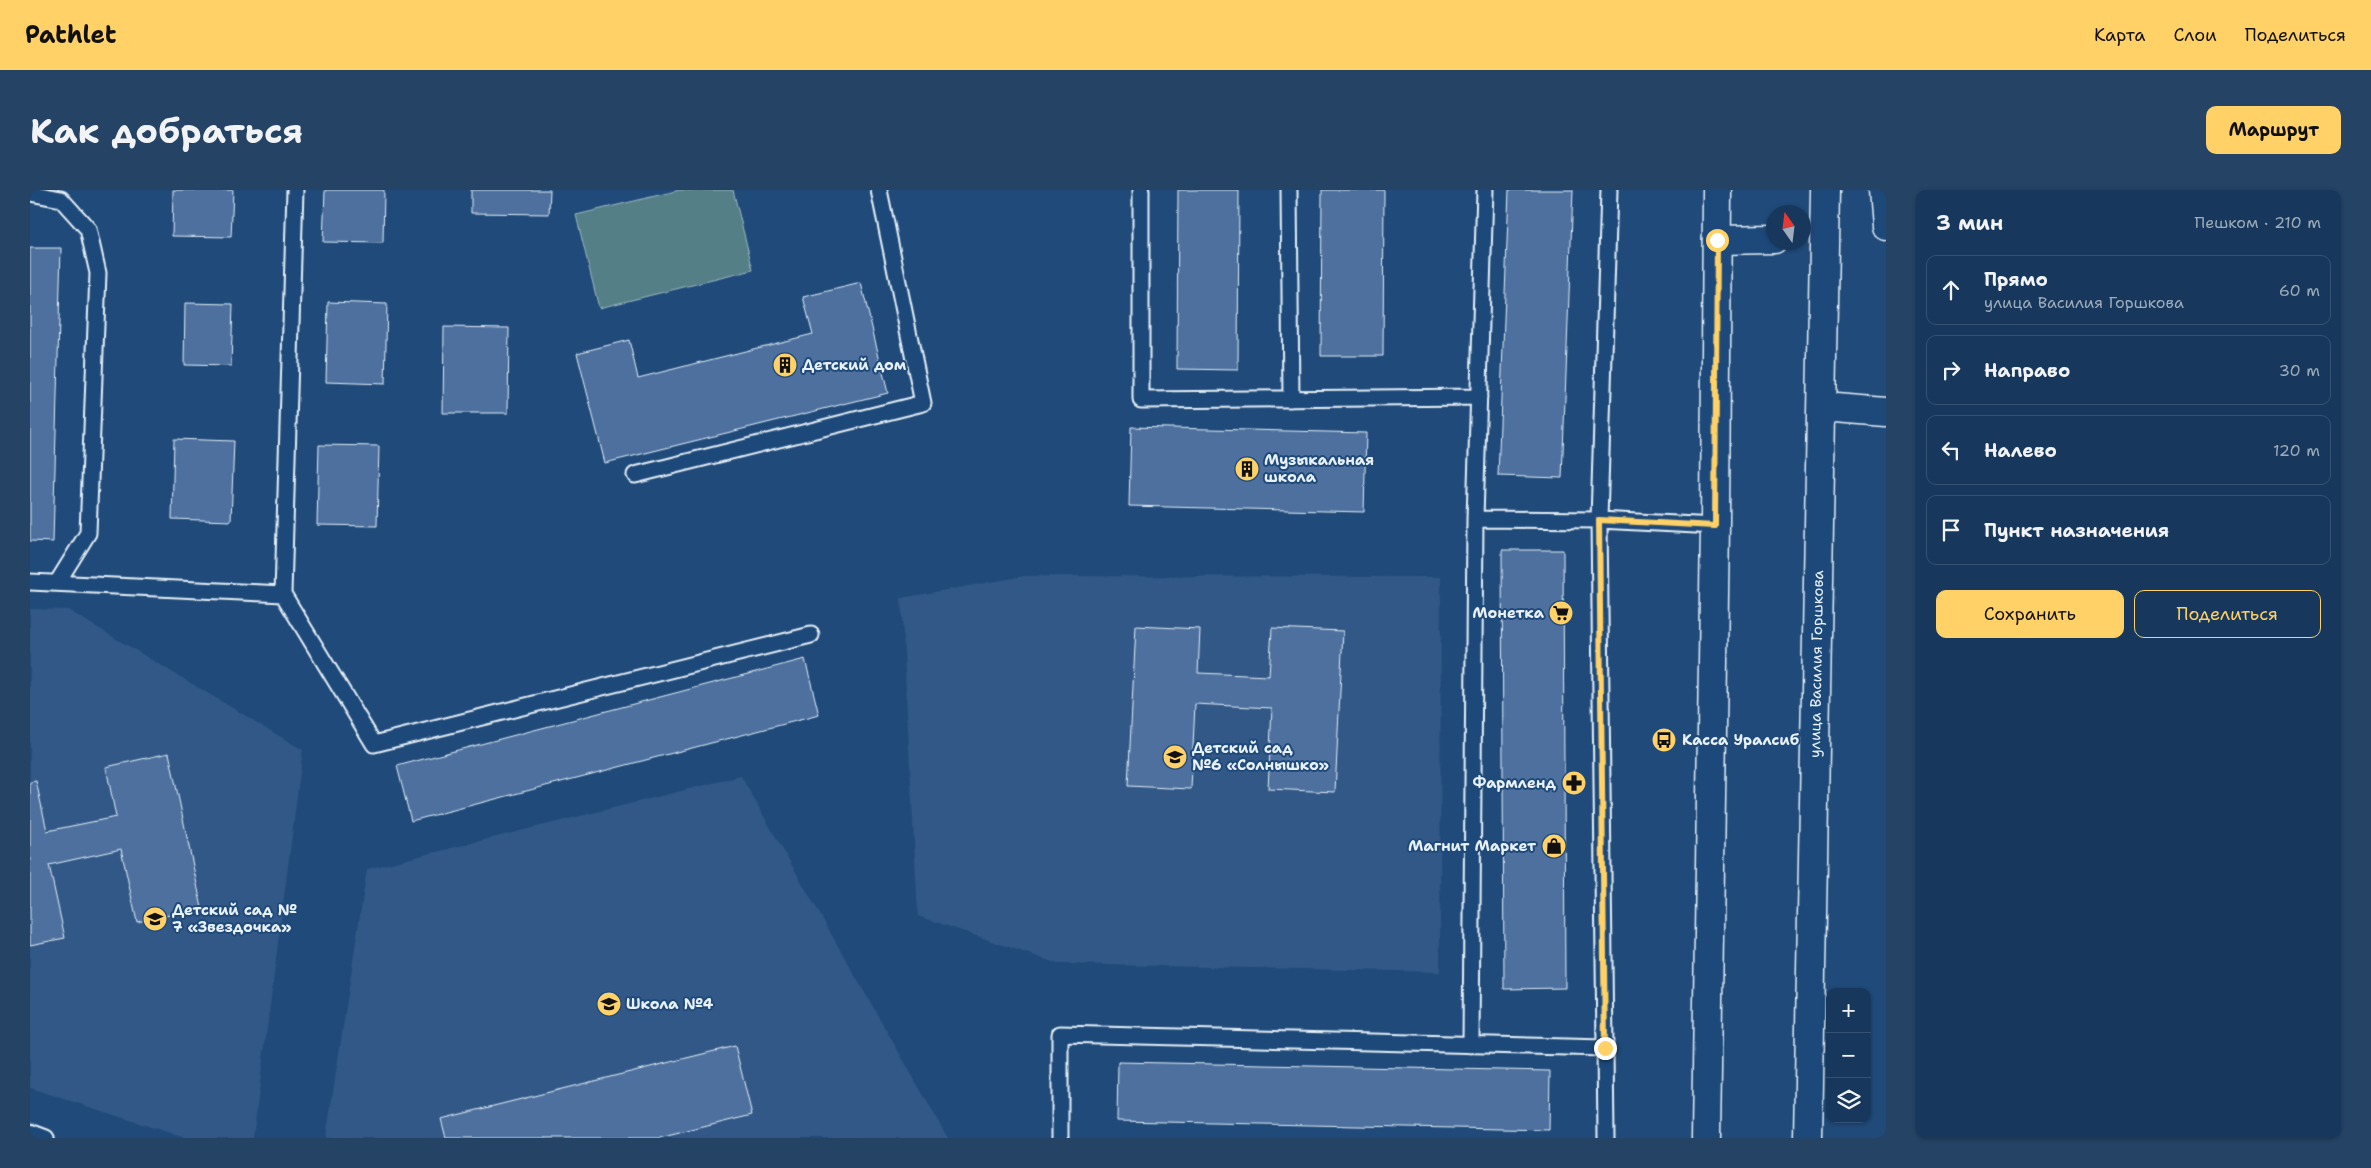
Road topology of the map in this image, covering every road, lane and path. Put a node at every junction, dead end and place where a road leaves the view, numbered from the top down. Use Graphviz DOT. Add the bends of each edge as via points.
graph roads {
  1 [pos="295,190"];
  2 [pos="879,190"];
  3 [pos="1141,190"];
  4 [pos="1289,190"];
  5 [pos="1485,190"];
  6 [pos="1609,190"];
  7 [pos="1717,190"];
  8 [pos="1825,190"];
  9 [pos="1883,190"];
  10 [pos="30,193"];
  11 [pos="1886,226"];
  12 [pos="1814,237"];
  13 [pos="1766,239"];
  14 [pos="1717,240"];
  15 [pos="1479,397"];
  16 [pos="1291,399"];
  17 [pos="1822,406"];
  18 [pos="1886,412"];
  19 [pos="635,475"];
  20 [pos="1475,519"];
  21 [pos="1599,520"];
  22 [pos="1715,526"];
  23 [pos="30,582"];
  24 [pos="57,583"];
  25 [pos="283,594"];
  26 [pos="811,634"];
  27 [pos="1471,1045"];
  28 [pos="1605,1048"];
  29 [pos="30,1132"];
  30 [pos="46,1138"];
  31 [pos="1060,1138"];
  32 [pos="1606,1138"];
  33 [pos="1706,1138"];
  34 [pos="1808,1138"];
  1 -- 25 [label="lane"];
  2 -- 19 [label="lane" via="923,403"];
  3 -- 16 [label="lane" via="1141,400"];
  4 -- 16 [label="lane"];
  5 -- 15 [label="lane"];
  6 -- 21 [label="lane"];
  7 -- 14 [label="main road"];
  8 -- 12 [label="main road, улица Василия Горшкова"];
  9 -- 11 [label="main road"];
  10 -- 24 [label="lane" via="61,199 88,229 98,273 88,533"];
  12 -- 17 [label="main road, улица Василия Горшкова"];
  13 -- 14 [label="main road"];
  14 -- 22 [label="main road"];
  15 -- 16 [label="lane"];
  15 -- 20 [label="lane"];
  17 -- 18 [label="main road"];
  17 -- 34 [label="main road, улица Василия Горшкова"];
  20 -- 21 [label="lane"];
  20 -- 27 [label="lane"];
  21 -- 22 [label="lane"];
  21 -- 28 [label="lane"];
  22 -- 33 [label="main road"];
  23 -- 24 [label="lane"];
  24 -- 25 [label="lane"];
  25 -- 26 [label="lane" via="374,744"];
  27 -- 28 [label="lane"];
  27 -- 31 [label="lane" via="1060,1034"];
  28 -- 32 [label="lane"];
  29 -- 30 [label="lane"];
}
